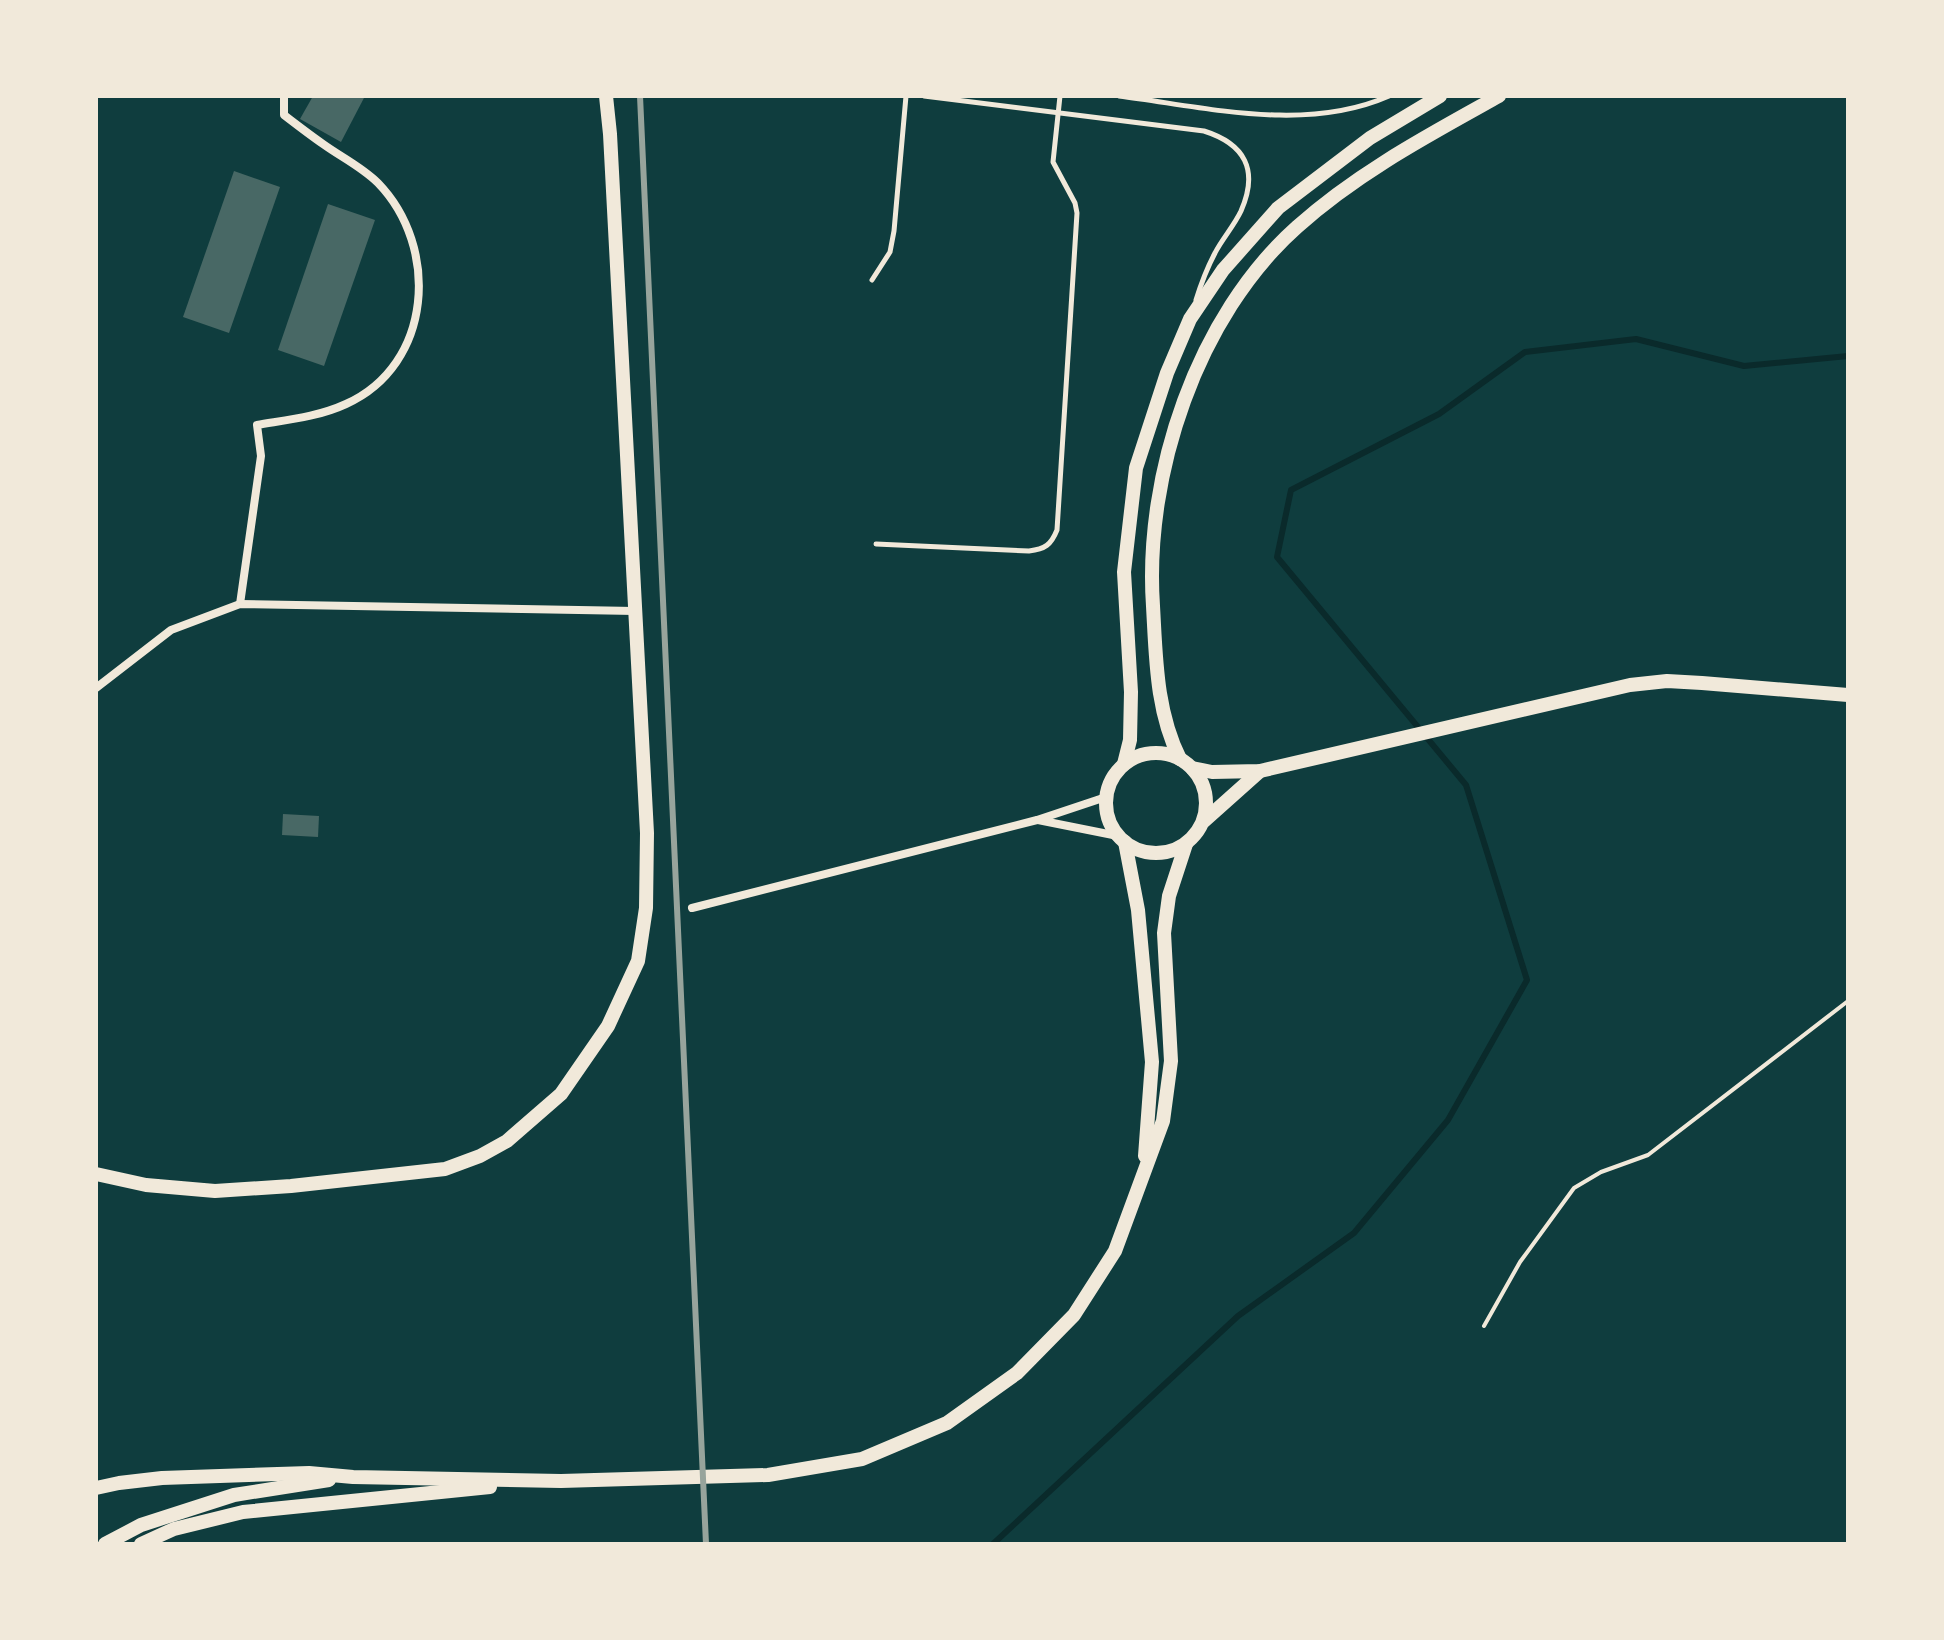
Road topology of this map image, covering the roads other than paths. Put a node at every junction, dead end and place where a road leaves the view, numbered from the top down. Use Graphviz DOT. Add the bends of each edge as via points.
graph roads {
  1 [pos="284,96"];
  2 [pos="606,96"];
  3 [pos="906,96"];
  4 [pos="924,96"];
  5 [pos="1060,96"];
  6 [pos="1119,96"];
  7 [pos="1389,96"];
  8 [pos="1440,96"];
  9 [pos="1499,96"];
  10 [pos="1058,114"];
  11 [pos="872,280"];
  12 [pos="1190,319"];
  13 [pos="876,544"];
  14 [pos="240,604"];
  15 [pos="635,611"];
  16 [pos="96,688"];
  17 [pos="1848,695"];
  18 [pos="1186,763"];
  19 [pos="1124,764"];
  20 [pos="1260,771"];
  21 [pos="1106,797"];
  22 [pos="1037,820"];
  23 [pos="1204,821"];
  24 [pos="1122,839"];
  25 [pos="1186,844"];
  26 [pos="692,908"];
  27 [pos="98,1173"];
  28 [pos="1144,1176"];
  29 [pos="353,1477"];
  30 [pos="561,1481"];
  31 [pos="96,1488"];
  32 [pos="105,1544"];
  33 [pos="141,1544"];
  1 -- 14 [label="street" via="284,115 378,182 393,203 418,260 419,302 399,358 376,385 347,404 257,425 261,456"];
  2 -- 15 [label="main road"];
  3 -- 11 [label="lane" via="894,231 890,252"];
  4 -- 10 [label="lane"];
  5 -- 10 [label="lane"];
  6 -- 7 [label="lane" via="1304,115 1338,112"];
  8 -- 12 [label="main road" via="1370,138 1278,208 1223,270"];
  9 -- 18 [label="main road" via="1384,160 1297,227 1258,268 1208,345 1162,474 1151,573 1159,690 1168,734"];
  10 -- 12 [label="lane" via="1204,131 1236,146 1245,159 1248,191 1215,253"];
  10 -- 13 [label="lane" via="1053,162 1077,213 1057,530 1052,542 1029,551"];
  12 -- 19 [label="main road" via="1136,468 1124,572 1131,692"];
  14 -- 15 [label="street"];
  14 -- 16 [label="street" via="171,630"];
  15 -- 27 [label="main road" via="647,833 646,908 638,961 608,1026 561,1094 507,1141 480,1156 411,1175 215,1191 146,1185"];
  17 -- 20 [label="main road" via="1667,681 1630,685"];
  18 -- 19 [label="main road" via="1151,753"];
  18 -- 20 [label="main road" via="1212,772"];
  18 -- 23 [label="main road" via="1206,793"];
  19 -- 21 [label="main road"];
  20 -- 23 [label="main road"];
  21 -- 22 [label="street"];
  21 -- 24 [label="main road" via="1107,812"];
  22 -- 24 [label="street"];
  22 -- 26 [label="street"];
  23 -- 25 [label="main road"];
  24 -- 25 [label="main road" via="1145,852"];
  24 -- 28 [label="main road" via="1138,910 1152,1062"];
  25 -- 28 [label="main road" via="1169,896 1164,933 1171,1061 1163,1121"];
  28 -- 30 [label="main road" via="1115,1251 1074,1315 1017,1373 947,1423 862,1459 768,1475"];
  29 -- 30 [label="main road"];
  29 -- 31 [label="main road" via="309,1473 162,1478"];
  29 -- 32 [label="main road" via="234,1495 141,1525"];
  30 -- 33 [label="main road" via="243,1512 174,1529"];
}
